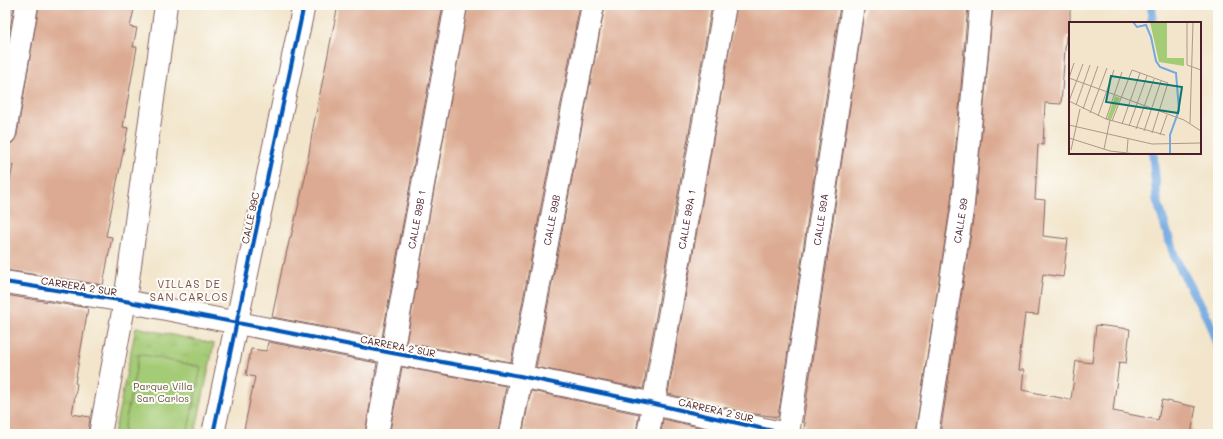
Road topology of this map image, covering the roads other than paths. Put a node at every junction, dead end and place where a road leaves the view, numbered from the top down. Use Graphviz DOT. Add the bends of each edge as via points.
graph roads {
  1 [pos="27,5"];
  2 [pos="166,5"];
  3 [pos="304,5"];
  4 [pos="456,5"];
  5 [pos="593,5"];
  6 [pos="725,5"];
  7 [pos="853,5"];
  8 [pos="981,5"];
  9 [pos="5,133"];
  10 [pos="5,282"];
  11 [pos="125,301"];
  12 [pos="236,322"];
  13 [pos="392,353"];
  14 [pos="520,376"];
  15 [pos="654,404"];
  16 [pos="100,434"];
  17 [pos="213,434"];
  18 [pos="377,434"];
  19 [pos="510,434"];
  20 [pos="648,434"];
  21 [pos="787,434"];
  22 [pos="927,434"];
  1 -- 9 [label="street"];
  2 -- 11 [label="street"];
  3 -- 12 [label="street, CALLE 99C"];
  4 -- 13 [label="street, CALLE 99B 1"];
  5 -- 14 [label="street, CALLE 99B"];
  6 -- 15 [label="street, CALLE 99A 1"];
  7 -- 21 [label="street, CALLE 99A"];
  8 -- 22 [label="street, CALLE 99" via="963,204"];
  10 -- 11 [label="street, CARRERA 2 SUR"];
  11 -- 12 [label="street, CARRERA 2 SUR"];
  11 -- 16 [label="street"];
  12 -- 13 [label="street, CARRERA 2 SUR"];
  12 -- 17 [label="street, CALLE 99C"];
  13 -- 14 [label="street, CARRERA 2 SUR"];
  13 -- 18 [label="street, CALLE 99B 1"];
  14 -- 15 [label="street, CARRERA 2 SUR"];
  14 -- 19 [label="street, CALLE 99B"];
  15 -- 20 [label="street, CALLE 99A 1"];
  15 -- 21 [label="street, CARRERA 2 SUR"];
}
